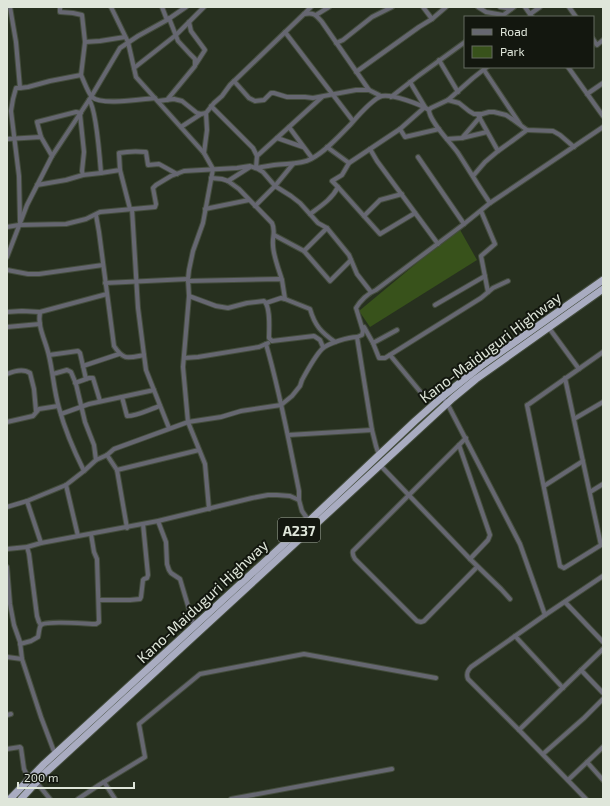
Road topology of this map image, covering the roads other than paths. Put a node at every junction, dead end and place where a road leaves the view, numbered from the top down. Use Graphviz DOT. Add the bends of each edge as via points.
graph roads {
  1 [pos="10,7"];
  2 [pos="15,7"];
  3 [pos="60,7"];
  4 [pos="111,7"];
  5 [pos="162,7"];
  6 [pos="186,7"];
  7 [pos="204,7"];
  8 [pos="304,7"];
  9 [pos="311,7"];
  10 [pos="329,7"];
  11 [pos="392,7"];
  12 [pos="423,7"];
  13 [pos="446,7"];
  14 [pos="478,7"];
  15 [pos="500,7"];
  16 [pos="525,7"];
  17 [pos="540,7"];
  18 [pos="569,7"];
  19 [pos="512,8"];
  20 [pos="11,14"];
  21 [pos="304,14"];
  22 [pos="316,15"];
  23 [pos="531,15"];
  24 [pos="501,16"];
  25 [pos="575,16"];
  26 [pos="168,19"];
  27 [pos="432,19"];
  28 [pos="190,22"];
  29 [pos="285,32"];
  30 [pos="176,35"];
  31 [pos="125,37"];
  32 [pos="594,40"];
  33 [pos="603,40"];
  34 [pos="85,42"];
  35 [pos="128,42"];
  36 [pos="336,43"];
  37 [pos="464,43"];
  38 [pos="597,45"];
  39 [pos="594,47"];
  40 [pos="439,60"];
  41 [pos="195,66"];
  42 [pos="134,68"];
  43 [pos="486,68"];
  44 [pos="569,68"];
  45 [pos="356,72"];
  46 [pos="81,75"];
  47 [pos="234,81"];
  48 [pos="410,82"];
  49 [pos="603,84"];
  50 [pos="20,88"];
  51 [pos="369,90"];
  52 [pos="458,92"];
  53 [pos="332,94"];
  54 [pos="587,94"];
  55 [pos="381,96"];
  56 [pos="322,97"];
  57 [pos="391,97"];
  58 [pos="90,99"];
  59 [pos="156,99"];
  60 [pos="167,100"];
  61 [pos="448,100"];
  62 [pos="211,106"];
  63 [pos="425,107"];
  64 [pos="429,110"];
  65 [pos="206,113"];
  66 [pos="81,114"];
  67 [pos="201,114"];
  68 [pos="480,116"];
  69 [pos="603,116"];
  70 [pos="353,122"];
  71 [pos="181,127"];
  72 [pos="289,127"];
  73 [pos="603,127"];
  74 [pos="400,129"];
  75 [pos="525,129"];
  76 [pos="439,130"];
  77 [pos="487,132"];
  78 [pos="40,137"];
  79 [pos="15,138"];
  80 [pos="277,138"];
  81 [pos="462,138"];
  82 [pos="7,139"];
  83 [pos="447,139"];
  84 [pos="327,147"];
  85 [pos="574,147"];
  86 [pos="304,148"];
  87 [pos="370,149"];
  88 [pos="498,151"];
  89 [pos="204,152"];
  90 [pos="52,156"];
  91 [pos="257,156"];
  92 [pos="418,157"];
  93 [pos="312,158"];
  94 [pos="349,163"];
  95 [pos="293,164"];
  96 [pos="250,166"];
  97 [pos="256,168"];
  98 [pos="213,169"];
  99 [pos="120,170"];
  100 [pos="101,173"];
  101 [pos="178,174"];
  102 [pos="84,175"];
  103 [pos="472,176"];
  104 [pos="211,178"];
  105 [pos="228,181"];
  106 [pos="37,185"];
  107 [pos="275,186"];
  108 [pos="338,187"];
  109 [pos="402,194"];
  110 [pos="249,200"];
  111 [pos="490,204"];
  112 [pos="255,206"];
  113 [pos="131,209"];
  114 [pos="205,209"];
  115 [pos="481,211"];
  116 [pos="415,213"];
  117 [pos="310,214"];
  118 [pos="96,215"];
  119 [pos="364,216"];
  120 [pos="464,224"];
  121 [pos="20,225"];
  122 [pos="7,226"];
  123 [pos="327,228"];
  124 [pos="274,236"];
  125 [pos="438,244"];
  126 [pos="304,251"];
  127 [pos="7,257"];
  128 [pos="351,260"];
  129 [pos="103,265"];
  130 [pos="7,270"];
  131 [pos="485,276"];
  132 [pos="188,280"];
  133 [pos="282,280"];
  134 [pos="603,280"];
  135 [pos="137,281"];
  136 [pos="508,281"];
  137 [pos="105,283"];
  138 [pos="603,289"];
  139 [pos="371,292"];
  140 [pos="488,292"];
  141 [pos="107,294"];
  142 [pos="190,296"];
  143 [pos="285,299"];
  144 [pos="266,303"];
  145 [pos="435,305"];
  146 [pos="7,312"];
  147 [pos="40,312"];
  148 [pos="361,323"];
  149 [pos="40,324"];
  150 [pos="7,327"];
  151 [pos="549,328"];
  152 [pos="397,330"];
  153 [pos="357,337"];
  154 [pos="272,341"];
  155 [pos="335,342"];
  156 [pos="373,343"];
  157 [pos="266,344"];
  158 [pos="323,348"];
  159 [pos="603,352"];
  160 [pos="119,354"];
  161 [pos="49,355"];
  162 [pos="144,355"];
  163 [pos="390,355"];
  164 [pos="184,358"];
  165 [pos="83,366"];
  166 [pos="579,369"];
  167 [pos="7,374"];
  168 [pos="53,374"];
  169 [pos="565,378"];
  170 [pos="86,379"];
  171 [pos="75,383"];
  172 [pos="154,390"];
  173 [pos="423,395"];
  174 [pos="122,397"];
  175 [pos="445,400"];
  176 [pos="100,401"];
  177 [pos="603,402"];
  178 [pos="281,405"];
  179 [pos="58,406"];
  180 [pos="160,406"];
  181 [pos="81,407"];
  182 [pos="36,411"];
  183 [pos="61,414"];
  184 [pos="574,419"];
  185 [pos="7,422"];
  186 [pos="188,422"];
  187 [pos="169,428"];
  188 [pos="372,430"];
  189 [pos="288,435"];
  190 [pos="466,438"];
  191 [pos="459,445"];
  192 [pos="199,450"];
  193 [pos="107,455"];
  194 [pos="379,455"];
  195 [pos="96,460"];
  196 [pos="583,461"];
  197 [pos="380,465"];
  198 [pos="117,470"];
  199 [pos="84,471"];
  200 [pos="603,484"];
  201 [pos="66,485"];
  202 [pos="544,486"];
  203 [pos="590,492"];
  204 [pos="408,495"];
  205 [pos="299,500"];
  206 [pos="27,501"];
  207 [pos="7,507"];
  208 [pos="209,509"];
  209 [pos="158,521"];
  210 [pos="308,521"];
  211 [pos="143,524"];
  212 [pos="127,528"];
  213 [pos="91,534"];
  214 [pos="78,536"];
  215 [pos="41,542"];
  216 [pos="602,544"];
  217 [pos="27,547"];
  218 [pos="7,549"];
  219 [pos="470,559"];
  220 [pos="477,566"];
  221 [pos="7,567"];
  222 [pos="7,573"];
  223 [pos="603,576"];
  224 [pos="510,599"];
  225 [pos="99,600"];
  226 [pos="565,602"];
  227 [pos="545,614"];
  228 [pos="7,625"];
  229 [pos="14,625"];
  230 [pos="41,625"];
  231 [pos="194,626"];
  232 [pos="515,636"];
  233 [pos="603,642"];
  234 [pos="20,644"];
  235 [pos="603,649"];
  236 [pos="7,657"];
  237 [pos="22,659"];
  238 [pos="581,670"];
  239 [pos="436,678"];
  240 [pos="563,688"];
  241 [pos="603,693"];
  242 [pos="603,699"];
  243 [pos="519,730"];
  244 [pos="603,747"];
  245 [pos="7,749"];
  246 [pos="55,754"];
  247 [pos="543,754"];
  248 [pos="587,762"];
  249 [pos="392,769"];
  250 [pos="29,780"];
  251 [pos="568,780"];
  252 [pos="603,780"];
  253 [pos="36,782"];
  254 [pos="104,782"];
  255 [pos="10,799"];
  256 [pos="21,799"];
  257 [pos="50,799"];
  258 [pos="78,799"];
  259 [pos="115,799"];
  260 [pos="231,799"];
  261 [pos="586,799"];
  1 -- 20 [label="street"];
  2 -- 20 [label="street"];
  3 -- 34 [label="street" via="60,12 82,15"];
  4 -- 31 [label="street"];
  5 -- 26 [label="street"];
  6 -- 26 [label="street"];
  7 -- 28 [label="street"];
  8 -- 21 [label="street"];
  9 -- 21 [label="street"];
  10 -- 22 [label="street"];
  11 -- 36 [label="street" via="372,17"];
  12 -- 27 [label="street"];
  13 -- 27 [label="street"];
  14 -- 24 [label="street"];
  15 -- 19 [label="street"];
  16 -- 23 [label="street"];
  17 -- 23 [label="street"];
  18 -- 25 [label="street"];
  19 -- 24 [label="street"];
  20 -- 50 [label="street"];
  21 -- 22 [label="street"];
  21 -- 29 [label="street"];
  22 -- 36 [label="street"];
  26 -- 30 [label="street"];
  26 -- 35 [label="street"];
  27 -- 45 [label="street"];
  28 -- 30 [label="street"];
  28 -- 41 [label="street" via="191,31 205,50"];
  29 -- 47 [label="street"];
  29 -- 53 [label="street"];
  30 -- 41 [label="street" via="182,46 195,59"];
  30 -- 42 [label="street"];
  31 -- 34 [label="street"];
  31 -- 35 [label="street"];
  32 -- 38 [label="street"];
  33 -- 38 [label="street"];
  34 -- 46 [label="street"];
  35 -- 42 [label="street"];
  35 -- 58 [label="street" via="120,48"];
  36 -- 45 [label="street"];
  37 -- 40 [label="street"];
  38 -- 39 [label="street"];
  40 -- 48 [label="street"];
  40 -- 52 [label="street"];
  41 -- 60 [label="street"];
  42 -- 59 [label="street" via="136,77"];
  43 -- 52 [label="street"];
  43 -- 75 [label="street"];
  44 -- 54 [label="street"];
  45 -- 51 [label="street"];
  46 -- 50 [label="street"];
  46 -- 58 [label="street"];
  47 -- 56 [label="street" via="249,98 258,102 272,93 287,97"];
  47 -- 62 [label="street"];
  48 -- 57 [label="street"];
  48 -- 63 [label="street"];
  49 -- 54 [label="street"];
  50 -- 79 [label="street" via="16,88 11,111"];
  51 -- 53 [label="street"];
  51 -- 55 [label="street"];
  52 -- 61 [label="street"];
  53 -- 56 [label="street"];
  53 -- 70 [label="street"];
  54 -- 69 [label="street"];
  55 -- 57 [label="street"];
  55 -- 70 [label="street"];
  56 -- 72 [label="street"];
  57 -- 63 [label="street"];
  58 -- 59 [label="street" via="117,102"];
  58 -- 66 [label="street"];
  58 -- 100 [label="street"];
  59 -- 60 [label="street"];
  59 -- 71 [label="street"];
  60 -- 67 [label="street" via="182,101 197,114"];
  61 -- 64 [label="street"];
  61 -- 68 [label="street" via="459,102"];
  62 -- 65 [label="street"];
  62 -- 91 [label="street" via="253,148"];
  63 -- 64 [label="street"];
  63 -- 74 [label="street"];
  64 -- 76 [label="street"];
  65 -- 67 [label="street"];
  65 -- 89 [label="street"];
  66 -- 78 [label="street" via="76,112 37,122"];
  66 -- 90 [label="street"];
  66 -- 102 [label="street"];
  67 -- 71 [label="street"];
  68 -- 75 [label="street" via="489,112 506,115"];
  68 -- 77 [label="street"];
  68 -- 81 [label="street"];
  70 -- 84 [label="street"];
  71 -- 89 [label="street"];
  72 -- 80 [label="street"];
  72 -- 86 [label="street"];
  73 -- 85 [label="street"];
  74 -- 76 [label="street" via="405,137"];
  74 -- 87 [label="street"];
  75 -- 85 [label="street" via="553,132"];
  75 -- 88 [label="street"];
  76 -- 83 [label="street"];
  77 -- 81 [label="street"];
  77 -- 88 [label="street"];
  78 -- 79 [label="street"];
  78 -- 90 [label="street"];
  79 -- 82 [label="street"];
  79 -- 121 [label="street"];
  80 -- 86 [label="street"];
  80 -- 91 [label="street"];
  81 -- 83 [label="street"];
  83 -- 103 [label="street"];
  84 -- 93 [label="street"];
  84 -- 94 [label="street"];
  85 -- 111 [label="street"];
  86 -- 93 [label="street"];
  87 -- 94 [label="street"];
  87 -- 109 [label="street"];
  88 -- 103 [label="street"];
  89 -- 98 [label="street"];
  90 -- 106 [label="street"];
  91 -- 97 [label="street"];
  92 -- 120 [label="street"];
  93 -- 95 [label="street"];
  94 -- 108 [label="street" via="342,175 332,181"];
  95 -- 97 [label="street"];
  95 -- 107 [label="street"];
  96 -- 97 [label="street"];
  96 -- 98 [label="street"];
  96 -- 105 [label="street"];
  97 -- 107 [label="street"];
  98 -- 101 [label="street" via="184,171"];
  98 -- 104 [label="street"];
  99 -- 100 [label="street"];
  99 -- 101 [label="street" via="119,153 135,151 146,152 148,165 159,164"];
  99 -- 113 [label="street"];
  100 -- 102 [label="street"];
  101 -- 113 [label="street" via="153,188 155,207"];
  102 -- 106 [label="street"];
  103 -- 111 [label="street"];
  104 -- 105 [label="street"];
  104 -- 114 [label="street"];
  105 -- 110 [label="street"];
  106 -- 121 [label="street"];
  107 -- 112 [label="street"];
  107 -- 117 [label="street" via="300,203"];
  108 -- 117 [label="street" via="330,199"];
  108 -- 119 [label="street"];
  109 -- 116 [label="street"];
  109 -- 119 [label="street" via="380,200"];
  110 -- 112 [label="street"];
  110 -- 114 [label="street"];
  111 -- 115 [label="street"];
  112 -- 124 [label="street" via="272,223"];
  113 -- 118 [label="street" via="100,212"];
  113 -- 135 [label="street"];
  114 -- 132 [label="street" via="203,223 192,251"];
  115 -- 120 [label="street"];
  115 -- 131 [label="street" via="494,244 481,256"];
  116 -- 119 [label="street" via="380,234"];
  116 -- 125 [label="street"];
  117 -- 123 [label="street"];
  118 -- 121 [label="street" via="66,224"];
  118 -- 129 [label="street"];
  120 -- 125 [label="street"];
  121 -- 122 [label="street"];
  121 -- 127 [label="street"];
  123 -- 126 [label="street"];
  123 -- 128 [label="street"];
  124 -- 126 [label="street"];
  124 -- 133 [label="street" via="273,245"];
  125 -- 139 [label="street"];
  126 -- 128 [label="street" via="330,281"];
  128 -- 139 [label="street" via="357,274"];
  129 -- 130 [label="street" via="39,274"];
  129 -- 137 [label="street"];
  131 -- 140 [label="street"];
  131 -- 145 [label="street"];
  132 -- 133 [label="street"];
  132 -- 135 [label="street"];
  132 -- 142 [label="street"];
  133 -- 143 [label="street"];
  134 -- 175 [label="highway, Kano-Maiduguri Highway / A237" via="481,366"];
  135 -- 137 [label="street"];
  135 -- 162 [label="street"];
  136 -- 140 [label="street"];
  137 -- 141 [label="street"];
  138 -- 151 [label="highway, Kano-Maiduguri Highway / A237"];
  139 -- 148 [label="street" via="356,308"];
  140 -- 163 [label="street"];
  141 -- 147 [label="street"];
  141 -- 160 [label="street" via="114,346"];
  142 -- 144 [label="street" via="228,308 264,301"];
  142 -- 164 [label="street"];
  143 -- 144 [label="street"];
  143 -- 155 [label="street" via="310,309 315,324"];
  144 -- 154 [label="street" via="269,338"];
  146 -- 147 [label="street"];
  147 -- 149 [label="street"];
  148 -- 153 [label="street" via="362,335"];
  148 -- 156 [label="street"];
  149 -- 150 [label="street"];
  149 -- 161 [label="street"];
  151 -- 166 [label="street"];
  151 -- 175 [label="highway, Kano-Maiduguri Highway / A237"];
  152 -- 156 [label="street"];
  153 -- 155 [label="street"];
  153 -- 188 [label="street"];
  154 -- 157 [label="street"];
  154 -- 158 [label="street" via="314,336 320,340"];
  155 -- 158 [label="street"];
  156 -- 163 [label="street" via="379,358"];
  157 -- 164 [label="street"];
  157 -- 178 [label="street"];
  158 -- 178 [label="street" via="300,386"];
  159 -- 166 [label="street"];
  160 -- 162 [label="street" via="127,358"];
  160 -- 165 [label="street"];
  161 -- 165 [label="street" via="78,351"];
  161 -- 168 [label="street"];
  162 -- 172 [label="street" via="146,370"];
  163 -- 173 [label="street"];
  164 -- 186 [label="street"];
  165 -- 170 [label="street"];
  166 -- 169 [label="street"];
  167 -- 182 [label="street" via="18,370 30,373"];
  168 -- 171 [label="street" via="67,370 71,372"];
  168 -- 179 [label="street"];
  169 -- 184 [label="street"];
  169 -- 202 [label="street" via="527,405"];
  170 -- 171 [label="street"];
  170 -- 176 [label="street" via="93,378"];
  171 -- 181 [label="street"];
  172 -- 174 [label="street"];
  172 -- 180 [label="street"];
  174 -- 176 [label="street"];
  174 -- 180 [label="street" via="127,416"];
  175 -- 190 [label="street"];
  175 -- 194 [label="highway, Kano-Maiduguri Highway / A237" via="415,421"];
  175 -- 197 [label="highway, Kano-Maiduguri Highway / A237"];
  176 -- 181 [label="street"];
  177 -- 184 [label="street"];
  178 -- 186 [label="street"];
  178 -- 189 [label="street"];
  179 -- 182 [label="street"];
  179 -- 183 [label="street"];
  180 -- 187 [label="street"];
  181 -- 183 [label="street"];
  181 -- 195 [label="street" via="94,445"];
  182 -- 185 [label="street" via="33,416"];
  183 -- 199 [label="street"];
  184 -- 196 [label="street"];
  186 -- 187 [label="street"];
  186 -- 192 [label="street"];
  187 -- 193 [label="street" via="114,449"];
  188 -- 189 [label="street"];
  188 -- 194 [label="street"];
  189 -- 205 [label="street"];
  190 -- 191 [label="street"];
  190 -- 227 [label="street" via="520,544"];
  191 -- 204 [label="street"];
  191 -- 219 [label="street" via="490,535"];
  192 -- 198 [label="street"];
  192 -- 208 [label="street" via="205,464"];
  193 -- 195 [label="street"];
  193 -- 198 [label="street"];
  194 -- 210 [label="highway, Kano-Maiduguri Highway / A237"];
  195 -- 199 [label="street"];
  196 -- 202 [label="street"];
  196 -- 203 [label="street"];
  197 -- 204 [label="street"];
  197 -- 253 [label="highway, Kano-Maiduguri Highway / A237"];
  198 -- 212 [label="street"];
  199 -- 201 [label="street"];
  200 -- 203 [label="street"];
  201 -- 206 [label="street"];
  201 -- 214 [label="street"];
  202 -- 216 [label="street" via="560,566 564,568"];
  203 -- 216 [label="street"];
  204 -- 219 [label="street"];
  204 -- 220 [label="street" via="352,551 355,559 417,621 421,622"];
  205 -- 208 [label="street" via="290,496 268,495"];
  205 -- 210 [label="street"];
  206 -- 207 [label="street"];
  206 -- 215 [label="street"];
  208 -- 209 [label="street"];
  209 -- 211 [label="street"];
  209 -- 231 [label="street" via="166,542 169,570 180,579"];
  210 -- 231 [label="highway, Kano-Maiduguri Highway / A237"];
  211 -- 212 [label="street"];
  211 -- 225 [label="street" via="148,576 143,580 140,599"];
  212 -- 213 [label="street"];
  213 -- 214 [label="street"];
  213 -- 225 [label="street" via="97,559"];
  214 -- 215 [label="street"];
  215 -- 217 [label="street"];
  217 -- 218 [label="street"];
  217 -- 230 [label="street" via="37,616"];
  219 -- 220 [label="street"];
  220 -- 224 [label="street"];
  221 -- 222 [label="street"];
  222 -- 229 [label="street"];
  223 -- 226 [label="street"];
  225 -- 230 [label="street" via="98,624"];
  226 -- 227 [label="street"];
  226 -- 233 [label="street"];
  227 -- 232 [label="street"];
  228 -- 229 [label="street"];
  229 -- 234 [label="street"];
  230 -- 234 [label="street" via="38,637"];
  231 -- 246 [label="highway, Kano-Maiduguri Highway / A237"];
  232 -- 240 [label="street"];
  232 -- 243 [label="street" via="471,667 466,675"];
  234 -- 237 [label="street"];
  235 -- 238 [label="street"];
  236 -- 237 [label="street"];
  237 -- 246 [label="street"];
  238 -- 240 [label="street"];
  238 -- 241 [label="street"];
  239 -- 254 [label="street" via="304,654 200,674 139,724 145,757"];
  240 -- 243 [label="street"];
  242 -- 247 [label="street"];
  243 -- 247 [label="street"];
  244 -- 248 [label="street"];
  245 -- 250 [label="street" via="21,748 24,769"];
  246 -- 250 [label="highway, Kano-Maiduguri Highway / A237"];
  247 -- 251 [label="street"];
  248 -- 251 [label="street"];
  248 -- 252 [label="street"];
  249 -- 260 [label="street"];
  250 -- 255 [label="highway, Kano-Maiduguri Highway / A237"];
  251 -- 261 [label="street"];
  253 -- 256 [label="highway, Kano-Maiduguri Highway / A237"];
  253 -- 257 [label="street"];
  254 -- 258 [label="street"];
  254 -- 259 [label="street"];
}
